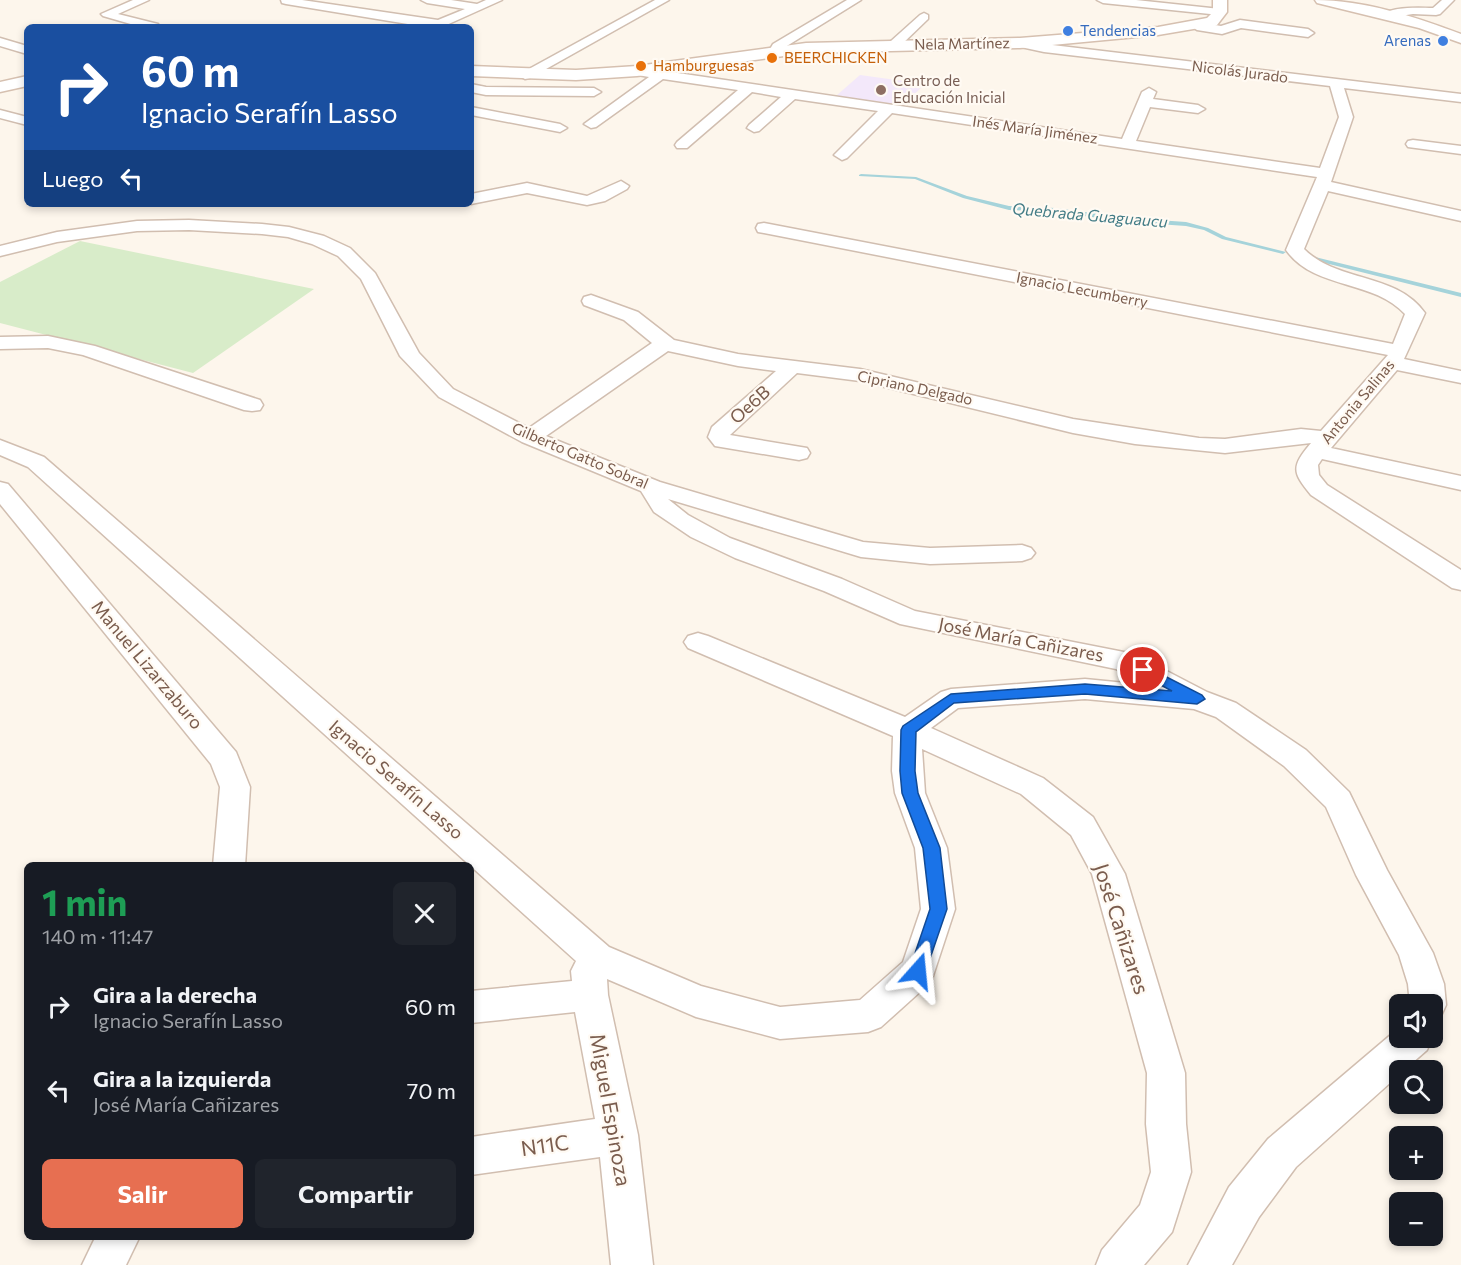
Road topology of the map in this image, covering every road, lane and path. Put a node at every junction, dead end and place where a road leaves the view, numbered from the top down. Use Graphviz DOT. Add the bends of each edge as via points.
graph roads {
  1 [pos="143,0"];
  2 [pos="427,0"];
  3 [pos="496,0"];
  4 [pos="663,0"];
  5 [pos="855,0"];
  6 [pos="1103,0"];
  7 [pos="1322,0"];
  8 [pos="1448,0"];
  9 [pos="286,1"];
  10 [pos="1220,6"];
  11 [pos="478,8"];
  12 [pos="1393,14"];
  13 [pos="1449,17"];
  14 [pos="924,18"];
  15 [pos="143,24"];
  16 [pos="423,24"];
  17 [pos="440,24"];
  18 [pos="1196,26"];
  19 [pos="1308,33"];
  20 [pos="1461,39"];
  21 [pos="0,42"];
  22 [pos="1020,43"];
  23 [pos="895,44"];
  24 [pos="24,49"];
  25 [pos="775,51"];
  26 [pos="637,71"];
  27 [pos="474,72"];
  28 [pos="661,74"];
  29 [pos="525,75"];
  30 [pos="24,82"];
  31 [pos="1336,83"];
  32 [pos="0,87"];
  33 [pos="749,88"];
  34 [pos="474,89"];
  35 [pos="594,92"];
  36 [pos="792,94"];
  37 [pos="1461,98"];
  38 [pos="889,108"];
  39 [pos="1198,109"];
  40 [pos="474,112"];
  41 [pos="0,114"];
  42 [pos="24,120"];
  43 [pos="591,124"];
  44 [pos="560,128"];
  45 [pos="754,128"];
  46 [pos="1126,144"];
  47 [pos="1413,144"];
  48 [pos="682,145"];
  49 [pos="1461,150"];
  50 [pos="842,155"];
  51 [pos="1324,179"];
  52 [pos="621,186"];
  53 [pos="474,199"];
  54 [pos="1461,216"];
  55 [pos="764,228"];
  56 [pos="0,251"];
  57 [pos="591,301"];
  58 [pos="0,343"];
  59 [pos="667,345"];
  60 [pos="1396,357"];
  61 [pos="792,367"];
  62 [pos="1461,377"];
  63 [pos="252,405"];
  64 [pos="530,437"];
  65 [pos="1322,445"];
  66 [pos="0,447"];
  67 [pos="799,453"];
  68 [pos="1461,483"];
  69 [pos="652,487"];
  70 [pos="1,490"];
  71 [pos="1022,553"];
  72 [pos="1461,582"];
  73 [pos="698,642"];
  74 [pos="1197,699"];
  75 [pos="909,730"];
  76 [pos="229,862"];
  77 [pos="469,862"];
  78 [pos="474,866"];
  79 [pos="593,976"];
  80 [pos="1427,994"];
  81 [pos="474,1006"];
  82 [pos="1403,1048"];
  83 [pos="618,1135"];
  84 [pos="474,1156"];
  85 [pos="117,1240"];
  86 [pos="103,1265"];
  87 [pos="632,1265"];
  88 [pos="1117,1265"];
  89 [pos="1209,1265"];
  1 -- 15 [label="street" via="107,14"];
  2 -- 11 [label="street"];
  3 -- 11 [label="street"];
  4 -- 29 [label="street"];
  5 -- 25 [label="street"];
  6 -- 10 [label="street"];
  7 -- 12 [label="main road"];
  8 -- 12 [label="street" via="1436,12"];
  9 -- 16 [label="street"];
  10 -- 18 [label="main road, Nela Martínez" via="1212,22"];
  11 -- 17 [label="street"];
  12 -- 13 [label="street"];
  12 -- 20 [label="main road"];
  14 -- 23 [label="street"];
  18 -- 19 [label="street" via="1222,30 1240,24"];
  18 -- 22 [label="main road, Nela Martínez"];
  21 -- 24 [label="street"];
  22 -- 23 [label="main road, Nela Martínez"];
  22 -- 31 [label="street, Nicolás Jurado"];
  23 -- 25 [label="main road, Nela Martínez"];
  25 -- 26 [label="main road, Nela Martínez"];
  26 -- 28 [label="street, Inés María Jiménez"];
  26 -- 29 [label="main road, Nela Martínez"];
  27 -- 29 [label="main road, Nela Martínez"];
  28 -- 33 [label="street, Inés María Jiménez"];
  28 -- 43 [label="street"];
  30 -- 32 [label="main road"];
  31 -- 37 [label="street, Nicolás Jurado"];
  31 -- 51 [label="street, Antonia Salinas" via="1346,117"];
  33 -- 36 [label="street, Inés María Jiménez"];
  33 -- 48 [label="street"];
  34 -- 35 [label="street" via="552,106 574,92"];
  36 -- 38 [label="street, Inés María Jiménez"];
  36 -- 45 [label="street"];
  38 -- 46 [label="street, Inés María Jiménez"];
  38 -- 50 [label="street"];
  39 -- 46 [label="street" via="1147,97"];
  40 -- 44 [label="street"];
  41 -- 42 [label="street"];
  46 -- 51 [label="street, Inés María Jiménez"];
  47 -- 49 [label="street"];
  51 -- 54 [label="street, Inés María Jiménez"];
  51 -- 60 [label="street, Antonia Salinas" via="1294,250 1319,268 1407,301 1415,313"];
  52 -- 53 [label="street" via="586,201 536,188 504,190"];
  55 -- 60 [label="street, Ignacio Lecumberry"];
  56 -- 64 [label="street, Gilberto Gatto Sobral" via="57,237 137,226 262,229 318,240 344,252 369,277 410,356 446,393"];
  57 -- 59 [label="street" via="631,316"];
  58 -- 63 [label="street" via="48,342 88,350"];
  59 -- 61 [label="street, Cipriano Delgado"];
  59 -- 64 [label="street" via="660,346"];
  60 -- 62 [label="street, Ignacio Lecumberry"];
  60 -- 65 [label="street, Antonia Salinas"];
  61 -- 65 [label="street, Cipriano Delgado" via="860,375 1073,426 1198,445 1226,446 1301,436"];
  61 -- 67 [label="street, Oe6B" via="719,437 723,441"];
  64 -- 69 [label="street, Gilberto Gatto Sobral"];
  65 -- 68 [label="street, Cipriano Delgado"];
  65 -- 72 [label="street, Antonia Salinas" via="1307,465 1307,477 1319,490"];
  66 -- 77 [label="street, Ignacio Serafín Lasso" via="36,462"];
  69 -- 71 [label="street, Gilberto Gatto Sobral" via="861,549 930,556"];
  69 -- 74 [label="street, José María Cañizares" via="660,506 691,526 752,556 880,607 909,618 1124,661"];
  70 -- 76 [label="street, Manuel Lizarzaburo" via="225,760 235,787"];
  73 -- 75 [label="street, José Cañizares"];
  74 -- 75 [label="street" via="1085,689 951,699"];
  74 -- 80 [label="street, José María Cañizares" via="1226,710 1295,758 1338,801 1372,874 1416,953"];
  75 -- 79 [label="street, Ignacio Serafín Lasso" via="910,793 931,848 938,909 918,971 868,1016 780,1023"];
  75 -- 88 [label="street, José Cañizares" via="1032,786 1082,826 1108,874 1166,1073 1171,1172 1157,1217"];
  78 -- 79 [label="street, Ignacio Serafín Lasso"];
  79 -- 81 [label="street"];
  79 -- 83 [label="street, Miguel Espinoza"];
  82 -- 89 [label="street" via="1282,1154 1244,1202"];
  83 -- 84 [label="street, N11C"];
  83 -- 87 [label="street, Miguel Espinoza"];
  85 -- 86 [label="street"];
}
